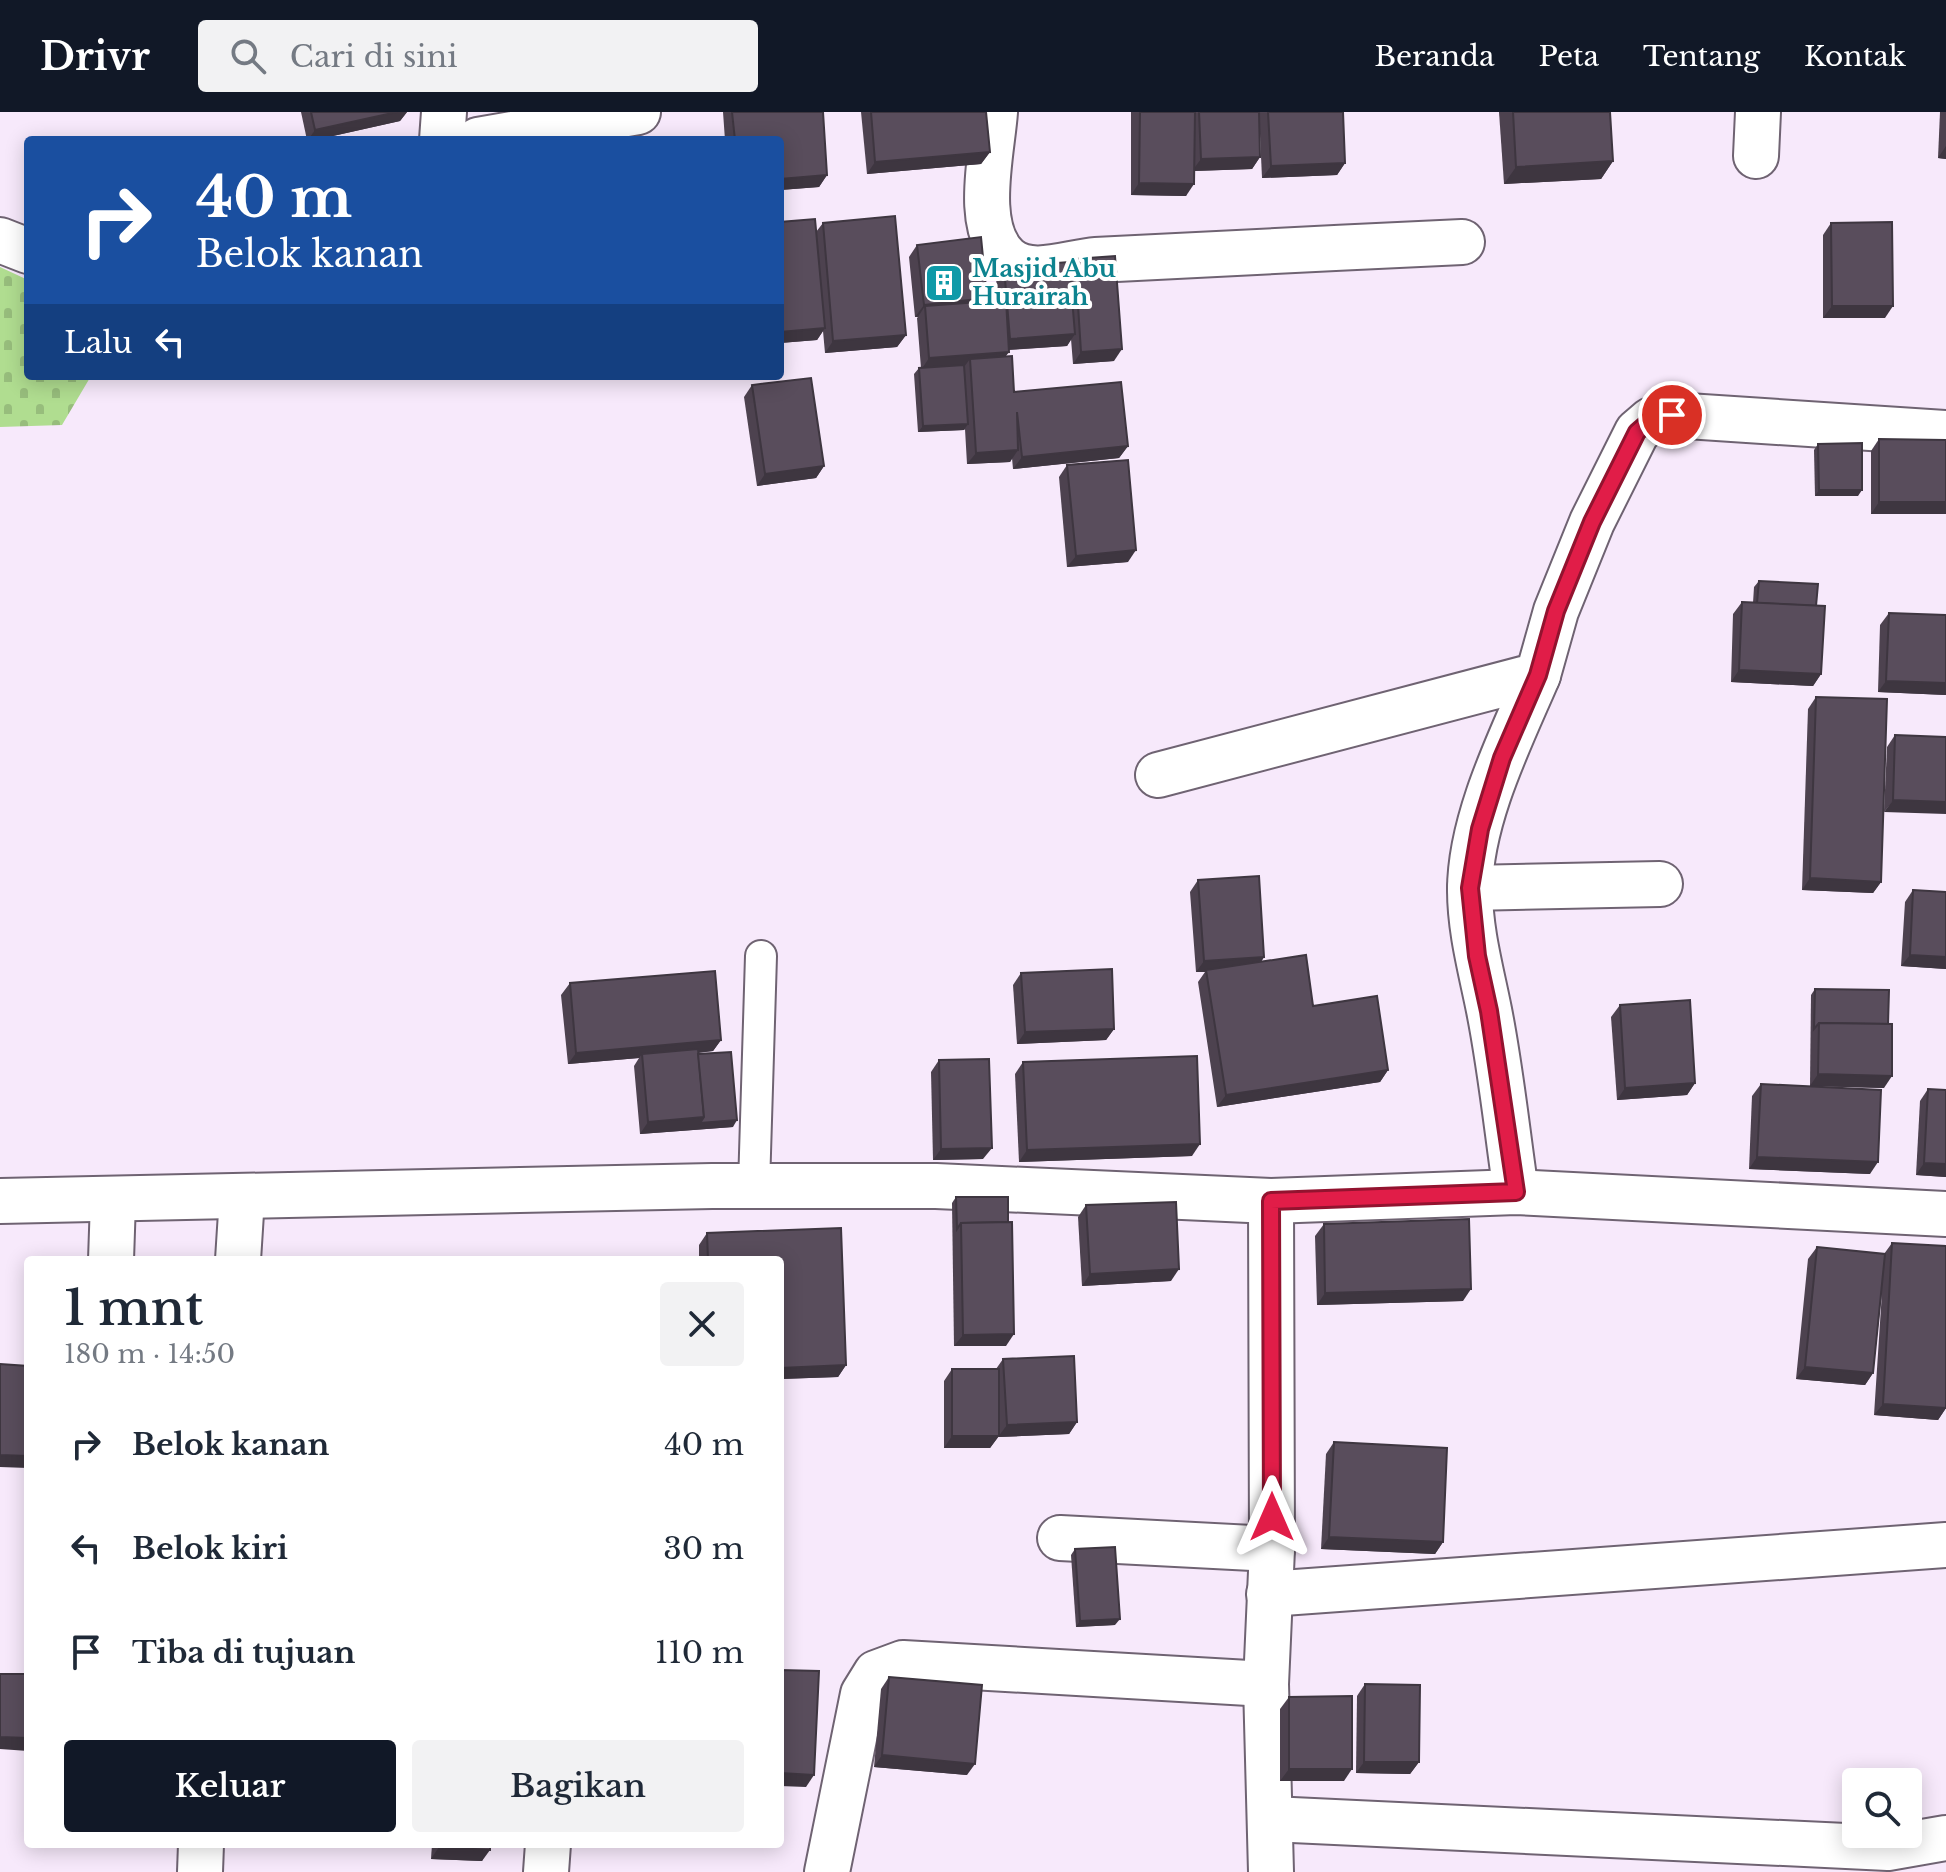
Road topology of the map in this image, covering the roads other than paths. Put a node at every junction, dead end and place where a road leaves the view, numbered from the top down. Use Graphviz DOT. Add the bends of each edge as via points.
graph roads {
  1 [pos="444,112"];
  2 [pos="638,112"];
  3 [pos="995,112"];
  4 [pos="1758,112"];
  5 [pos="442,136"];
  6 [pos="501,136"];
  7 [pos="1756,156"];
  8 [pos="0,240"];
  9 [pos="1462,242"];
  10 [pos="24,249"];
  11 [pos="1946,433"];
  12 [pos="1538,675"];
  13 [pos="1158,775"];
  14 [pos="1660,884"];
  15 [pos="1470,888"];
  16 [pos="761,956"];
  17 [pos="754,1186"];
  18 [pos="1516,1192"];
  19 [pos="242,1197"];
  20 [pos="0,1201"];
  21 [pos="113,1201"];
  22 [pos="1271,1201"];
  23 [pos="1946,1214"];
  24 [pos="111,1256"];
  25 [pos="238,1256"];
  26 [pos="1060,1538"];
  27 [pos="1946,1545"];
  28 [pos="1272,1549"];
  29 [pos="1269,1594"];
  30 [pos="1266,1684"];
  31 [pos="1271,1819"];
  32 [pos="1946,1838"];
  33 [pos="201,1848"];
  34 [pos="548,1848"];
  35 [pos="200,1872"];
  36 [pos="546,1872"];
  37 [pos="827,1872"];
  38 [pos="1271,1872"];
  1 -- 5 [label="street"];
  2 -- 6 [label="street"];
  3 -- 9 [label="street" via="986,218 991,238 1023,268"];
  4 -- 7 [label="street"];
  8 -- 10 [label="street"];
  11 -- 12 [label="street" via="1672,415 1651,420 1637,432 1592,522 1556,611"];
  12 -- 13 [label="street"];
  12 -- 15 [label="street" via="1502,758 1480,829"];
  14 -- 15 [label="street"];
  15 -- 18 [label="street"];
  16 -- 17 [label="lane"];
  17 -- 19 [label="street"];
  17 -- 22 [label="street" via="936,1186"];
  18 -- 22 [label="street"];
  18 -- 23 [label="street"];
  19 -- 21 [label="street"];
  19 -- 25 [label="street"];
  20 -- 21 [label="street"];
  21 -- 24 [label="street"];
  22 -- 28 [label="street"];
  26 -- 28 [label="street"];
  27 -- 29 [label="street"];
  28 -- 29 [label="street"];
  29 -- 30 [label="street"];
  30 -- 31 [label="street"];
  30 -- 37 [label="street" via="903,1663 876,1673 863,1694"];
  31 -- 32 [label="street" via="1888,1848"];
  31 -- 38 [label="street"];
  33 -- 35 [label="street"];
  34 -- 36 [label="street"];
}
